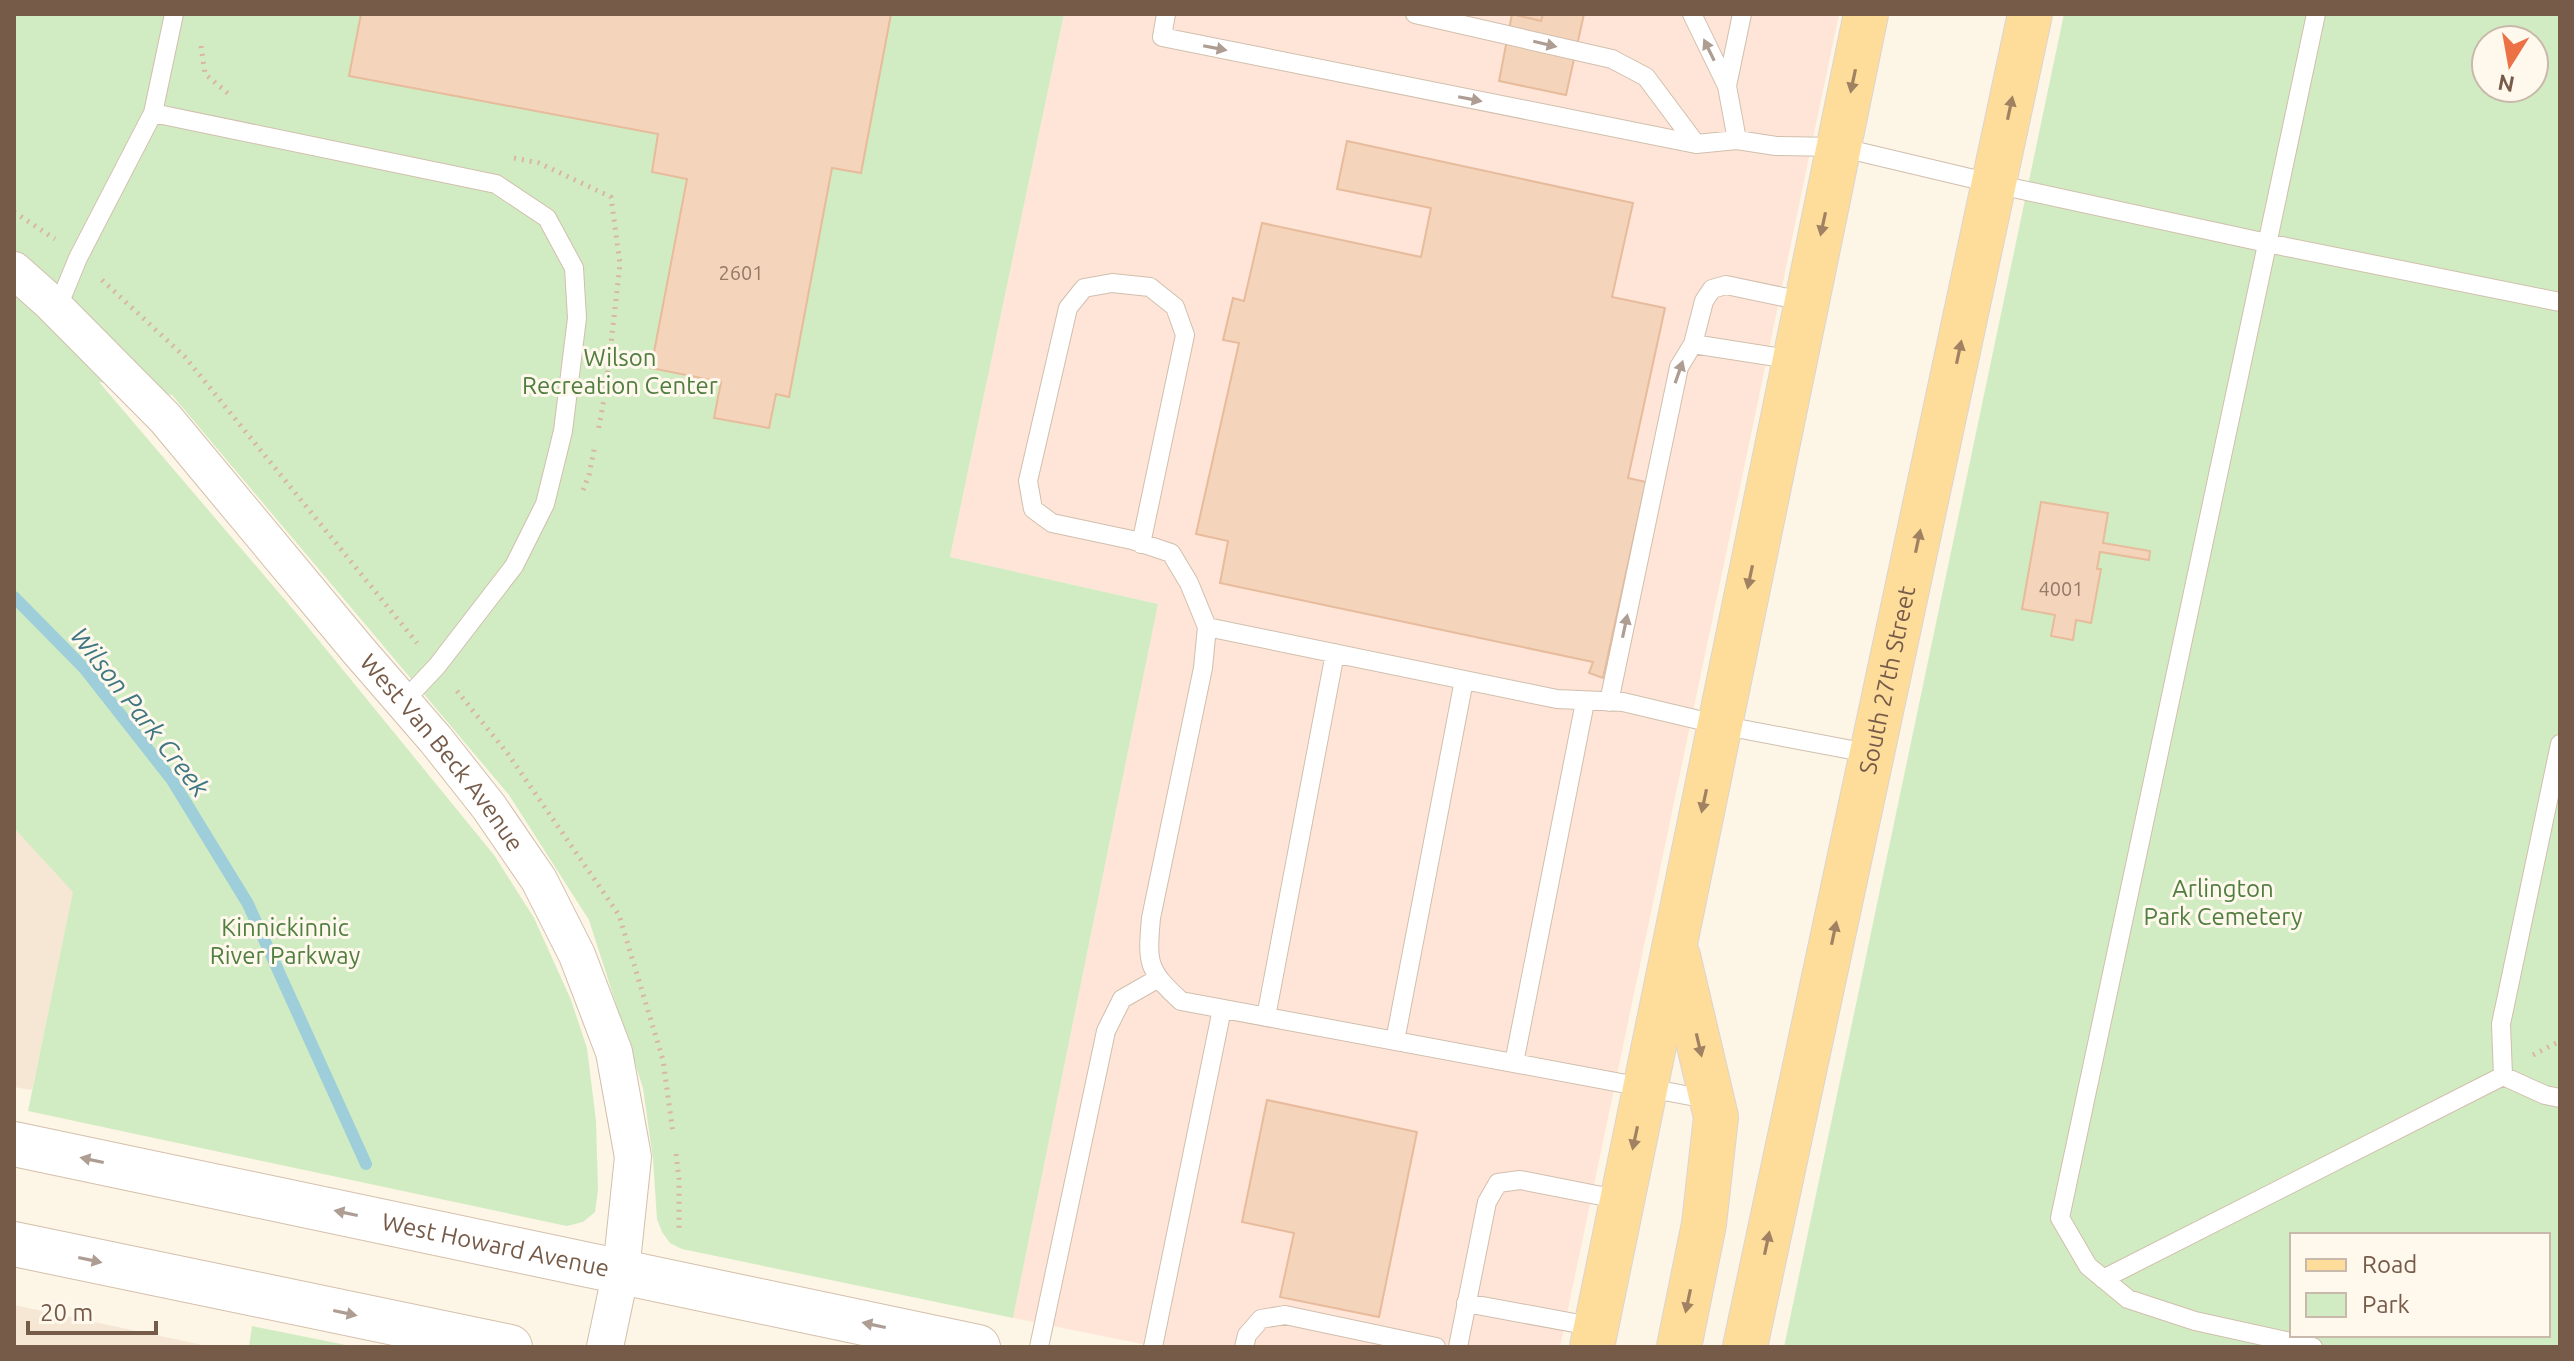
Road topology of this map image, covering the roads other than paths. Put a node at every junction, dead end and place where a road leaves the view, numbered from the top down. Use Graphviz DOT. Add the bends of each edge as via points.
graph roads {
  1 [pos="174,14"];
  2 [pos="1166,14"];
  3 [pos="1415,14"];
  4 [pos="1692,14"];
  5 [pos="1742,14"];
  6 [pos="1866,14"];
  7 [pos="2030,14"];
  8 [pos="2316,14"];
  9 [pos="1727,86"];
  10 [pos="153,113"];
  11 [pos="1737,140"];
  12 [pos="1696,144"];
  13 [pos="1839,147"];
  14 [pos="1995,184"];
  15 [pos="2267,243"];
  16 [pos="14,270"];
  17 [pos="1807,302"];
  18 [pos="2560,302"];
  19 [pos="57,309"];
  20 [pos="1693,344"];
  21 [pos="1795,360"];
  22 [pos="1141,544"];
  23 [pos="1207,627"];
  24 [pos="1335,653"];
  25 [pos="1464,680"];
  26 [pos="403,702"];
  27 [pos="1585,702"];
  28 [pos="1609,702"];
  29 [pos="1720,725"];
  30 [pos="2560,744"];
  31 [pos="1873,754"];
  32 [pos="1675,942"];
  33 [pos="1157,979"];
  34 [pos="1222,1009"];
  35 [pos="1266,1017"];
  36 [pos="1395,1041"];
  37 [pos="1514,1063"];
  38 [pos="2503,1076"];
  39 [pos="1645,1088"];
  40 [pos="2560,1098"];
  41 [pos="1712,1100"];
  42 [pos="14,1144"];
  43 [pos="1622,1200"];
  44 [pos="14,1244"];
  45 [pos="621,1271"];
  46 [pos="2103,1279"];
  47 [pos="1466,1303"];
  48 [pos="1594,1337"];
  49 [pos="510,1347"];
  50 [pos="605,1347"];
  51 [pos="978,1347"];
  52 [pos="1039,1347"];
  53 [pos="1153,1347"];
  54 [pos="1244,1347"];
  55 [pos="1436,1347"];
  56 [pos="1458,1347"];
  57 [pos="1679,1347"];
  58 [pos="1745,1347"];
  59 [pos="2313,1347"];
  1 -- 10 [label="lane"];
  2 -- 12 [label="lane, one-way" via="1162,37"];
  3 -- 12 [label="lane, one-way" via="1612,59 1646,77"];
  9 -- 4 [label="lane, one-way"];
  5 -- 9 [label="lane"];
  6 -- 13 [label="main road, one-way"];
  14 -- 7 [label="main road, South 27th Street, one-way"];
  8 -- 15 [label="lane"];
  9 -- 11 [label="lane"];
  10 -- 19 [label="lane"];
  10 -- 26 [label="lane" via="496,184 547,218 574,268 577,318 565,417 545,504 514,566"];
  11 -- 12 [label="lane"];
  11 -- 13 [label="lane"];
  13 -- 14 [label="lane"];
  13 -- 17 [label="main road, one-way"];
  14 -- 15 [label="lane"];
  31 -- 14 [label="main road, South 27th Street, one-way"];
  15 -- 18 [label="lane"];
  15 -- 46 [label="lane" via="2060,1218 2088,1266"];
  16 -- 19 [label="street, West Van Beck Avenue"];
  17 -- 20 [label="lane" via="1726,285 1712,289"];
  17 -- 21 [label="main road"];
  19 -- 26 [label="street, West Van Beck Avenue" via="165,418"];
  20 -- 21 [label="lane"];
  28 -- 20 [label="lane, one-way" via="1679,367"];
  21 -- 29 [label="main road, one-way"];
  22 -- 22 [label="lane" via="1052,523 1033,509 1028,481 1068,308 1084,288 1112,283 1150,287 1175,307 1185,335"];
  22 -- 23 [label="lane" via="1171,553"];
  23 -- 24 [label="lane"];
  23 -- 33 [label="lane" via="1151,918 1148,951"];
  24 -- 25 [label="lane"];
  24 -- 35 [label="lane"];
  25 -- 27 [label="lane"];
  25 -- 36 [label="lane"];
  26 -- 45 [label="street, West Van Beck Avenue" via="489,807 539,880 577,955 614,1052 633,1157"];
  27 -- 28 [label="lane"];
  27 -- 37 [label="lane"];
  28 -- 29 [label="lane"];
  29 -- 31 [label="lane"];
  29 -- 32 [label="main road, one-way"];
  30 -- 38 [label="lane" via="2501,1024"];
  58 -- 31 [label="main road, South 27th Street, one-way"];
  32 -- 39 [label="main road"];
  32 -- 41 [label="main road, one-way"];
  33 -- 34 [label="lane" via="1181,1001"];
  33 -- 52 [label="lane" via="1122,999 1106,1031"];
  34 -- 35 [label="lane"];
  34 -- 53 [label="lane"];
  35 -- 36 [label="lane"];
  36 -- 37 [label="lane"];
  37 -- 39 [label="lane"];
  38 -- 40 [label="lane"];
  38 -- 46 [label="lane"];
  39 -- 41 [label="lane"];
  39 -- 43 [label="main road, one-way"];
  41 -- 57 [label="main road, one-way" via="1716,1117 1704,1224"];
  45 -- 42 [label="main road, West Howard Avenue, one-way"];
  43 -- 47 [label="lane" via="1520,1180 1498,1183 1487,1202"];
  43 -- 48 [label="main road"];
  44 -- 49 [label="main road, one-way"];
  45 -- 50 [label="street, West Van Beck Avenue"];
  51 -- 45 [label="main road, West Howard Avenue, one-way"];
  46 -- 59 [label="lane" via="2128,1299 2195,1321"];
  47 -- 48 [label="lane"];
  47 -- 56 [label="lane"];
  54 -- 55 [label="lane" via="1261,1319 1285,1315"];
}
